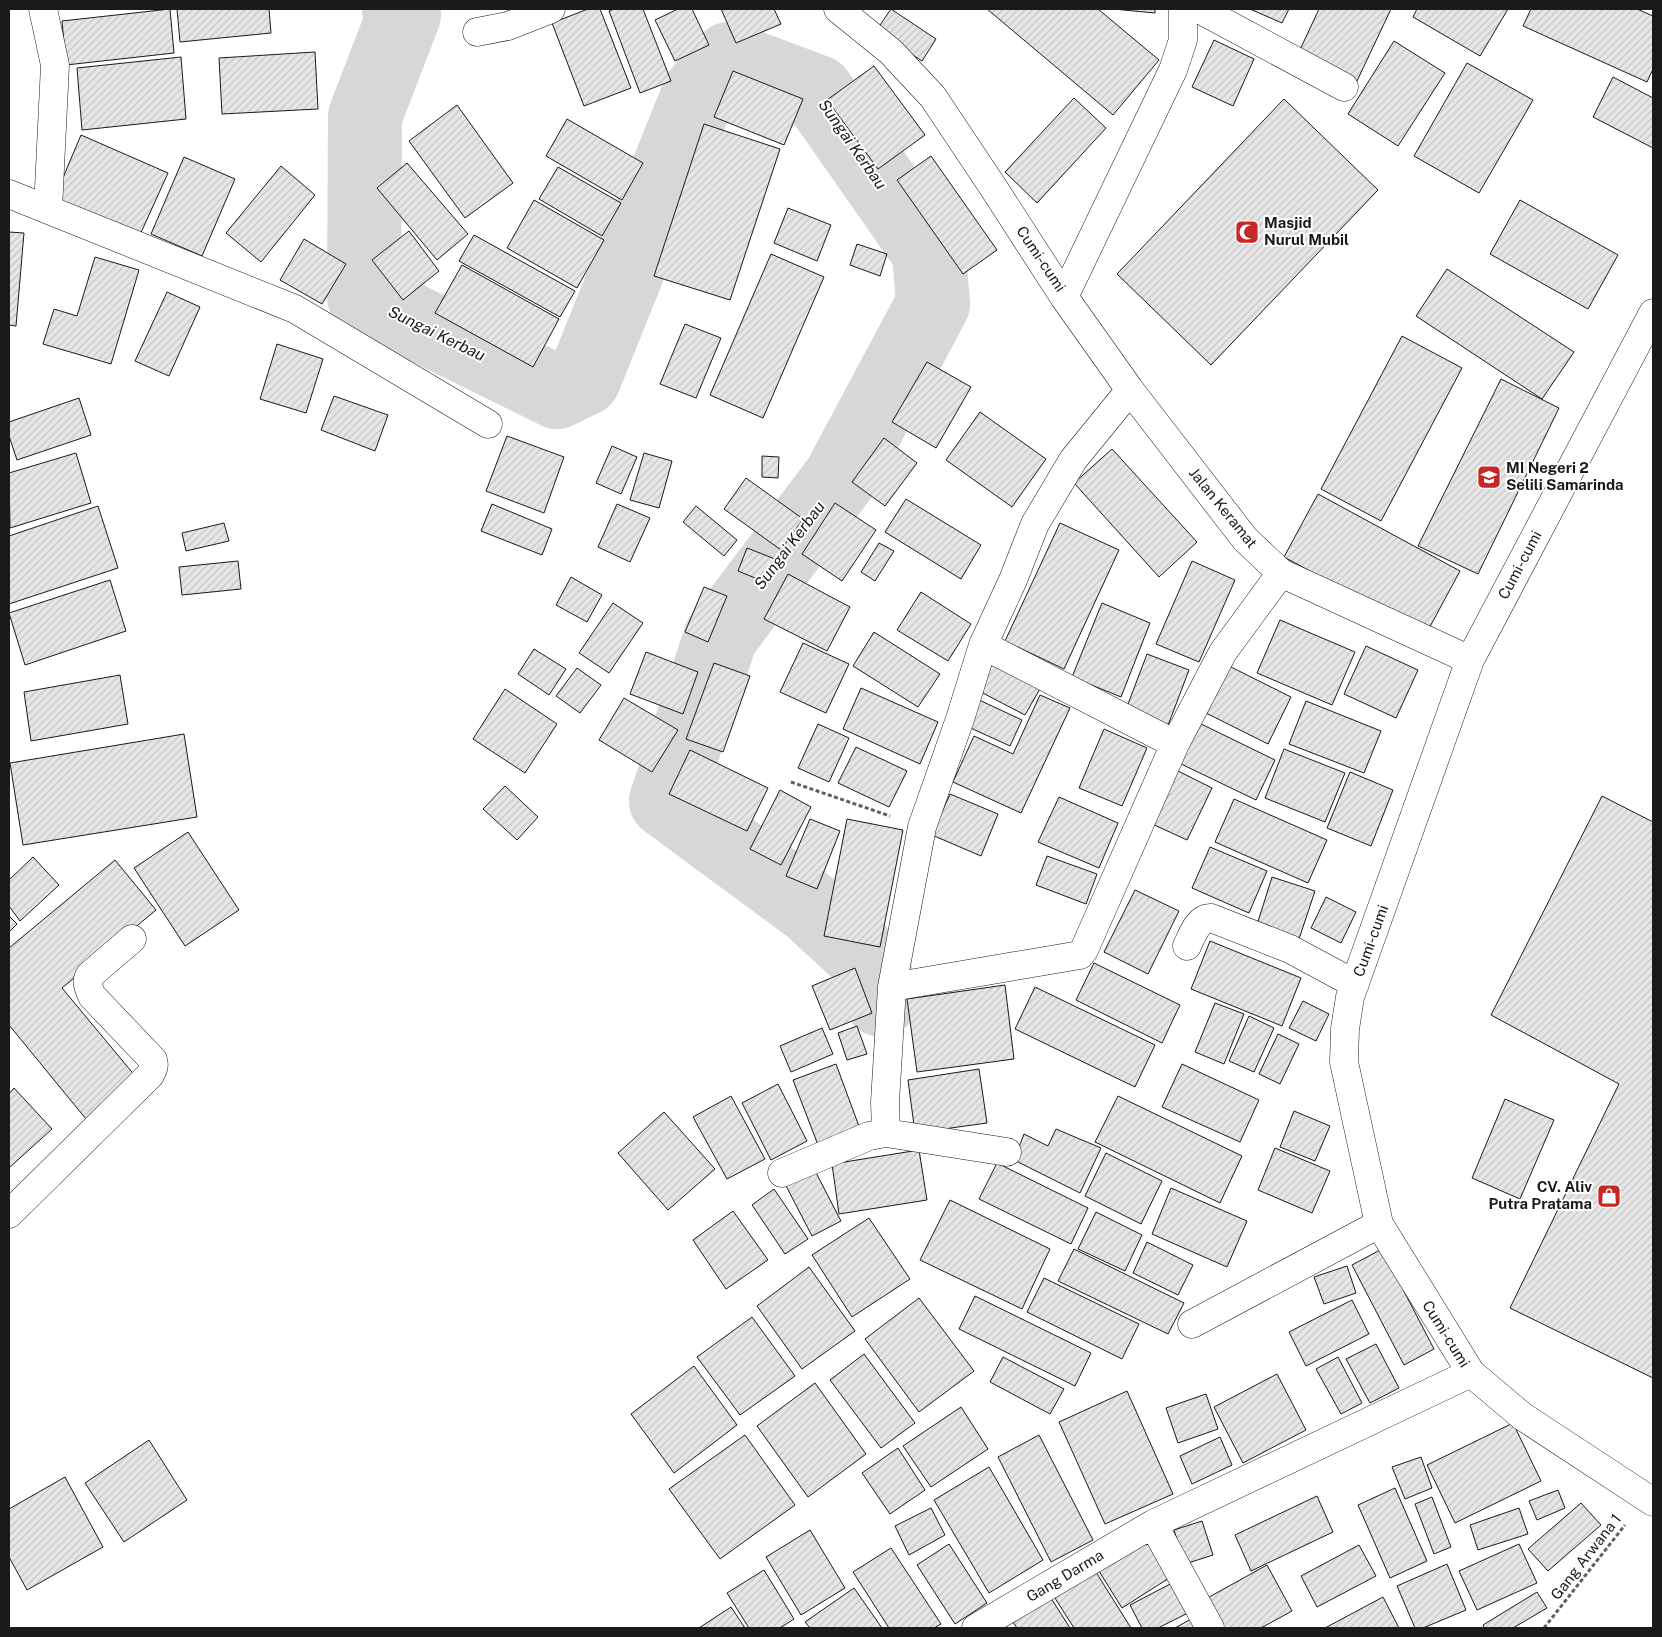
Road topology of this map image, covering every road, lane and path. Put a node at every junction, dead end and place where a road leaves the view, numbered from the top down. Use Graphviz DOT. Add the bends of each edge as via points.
graph roads {
  1 [pos="43,9"];
  2 [pos="551,9"];
  3 [pos="838,9"];
  4 [pos="1183,9"];
  5 [pos="1199,9"];
  6 [pos="477,32"];
  7 [pos="1344,87"];
  8 [pos="9,194"];
  9 [pos="48,209"];
  10 [pos="1064,297"];
  11 [pos="1653,313"];
  12 [pos="1130,390"];
  13 [pos="488,424"];
  14 [pos="1281,573"];
  15 [pos="983,645"];
  16 [pos="1470,660"];
  17 [pos="1175,744"];
  18 [pos="791,782"];
  19 [pos="922,827"];
  20 [pos="132,939"];
  21 [pos="1187,946"];
  22 [pos="1355,984"];
  23 [pos="892,987"];
  24 [pos="886,1133"];
  25 [pos="1007,1152"];
  26 [pos="782,1173"];
  27 [pos="9,1214"];
  28 [pos="1378,1224"];
  29 [pos="1192,1324"];
  30 [pos="1471,1373"];
  31 [pos="1649,1500"];
  32 [pos="1153,1524"];
  33 [pos="976,1628"];
  34 [pos="1210,1628"];
  35 [pos="1544,1628"];
  1 -- 9 [label="street" via="55,65"];
  2 -- 6 [label="street" via="508,26"];
  3 -- 10 [label="street, Cumi-cumi" via="891,52 933,97"];
  4 -- 10 [label="street, Cumi-cumi" via="1184,40 1173,70"];
  5 -- 7 [label="street"];
  8 -- 9 [label="street"];
  9 -- 13 [label="street" via="295,309"];
  10 -- 12 [label="street, Jalan Keramat"];
  11 -- 16 [label="street, Cumi-cumi"];
  12 -- 14 [label="street, Jalan Keramat" via="1245,538"];
  12 -- 15 [label="street" via="1073,460 1035,524"];
  14 -- 16 [label="street, Jalan Keramat"];
  14 -- 17 [label="street" via="1223,652"];
  15 -- 17 [label="street"];
  15 -- 19 [label="street"];
  16 -- 22 [label="street, Cumi-cumi"];
  17 -- 23 [label="street" via="1080,955"];
  18 -- 19 [label="path"];
  19 -- 23 [label="street"];
  20 -- 27 [label="street" via="90,975 87,984 92,996 153,1060 153,1070"];
  21 -- 22 [label="street" via="1201,922 1211,918 1290,949"];
  22 -- 28 [label="street, Cumi-cumi" via="1350,997 1344,1062"];
  23 -- 24 [label="street"];
  24 -- 25 [label="street"];
  24 -- 26 [label="street" via="869,1136"];
  28 -- 29 [label="street"];
  28 -- 30 [label="street, Cumi-cumi"];
  30 -- 31 [label="street, Cumi-cumi" via="1522,1416"];
  30 -- 32 [label="street, Gang Darma"];
  31 -- 35 [label="path, Gang Arwana 1"];
  32 -- 33 [label="street, Gang Darma"];
  32 -- 34 [label="street"];
}
